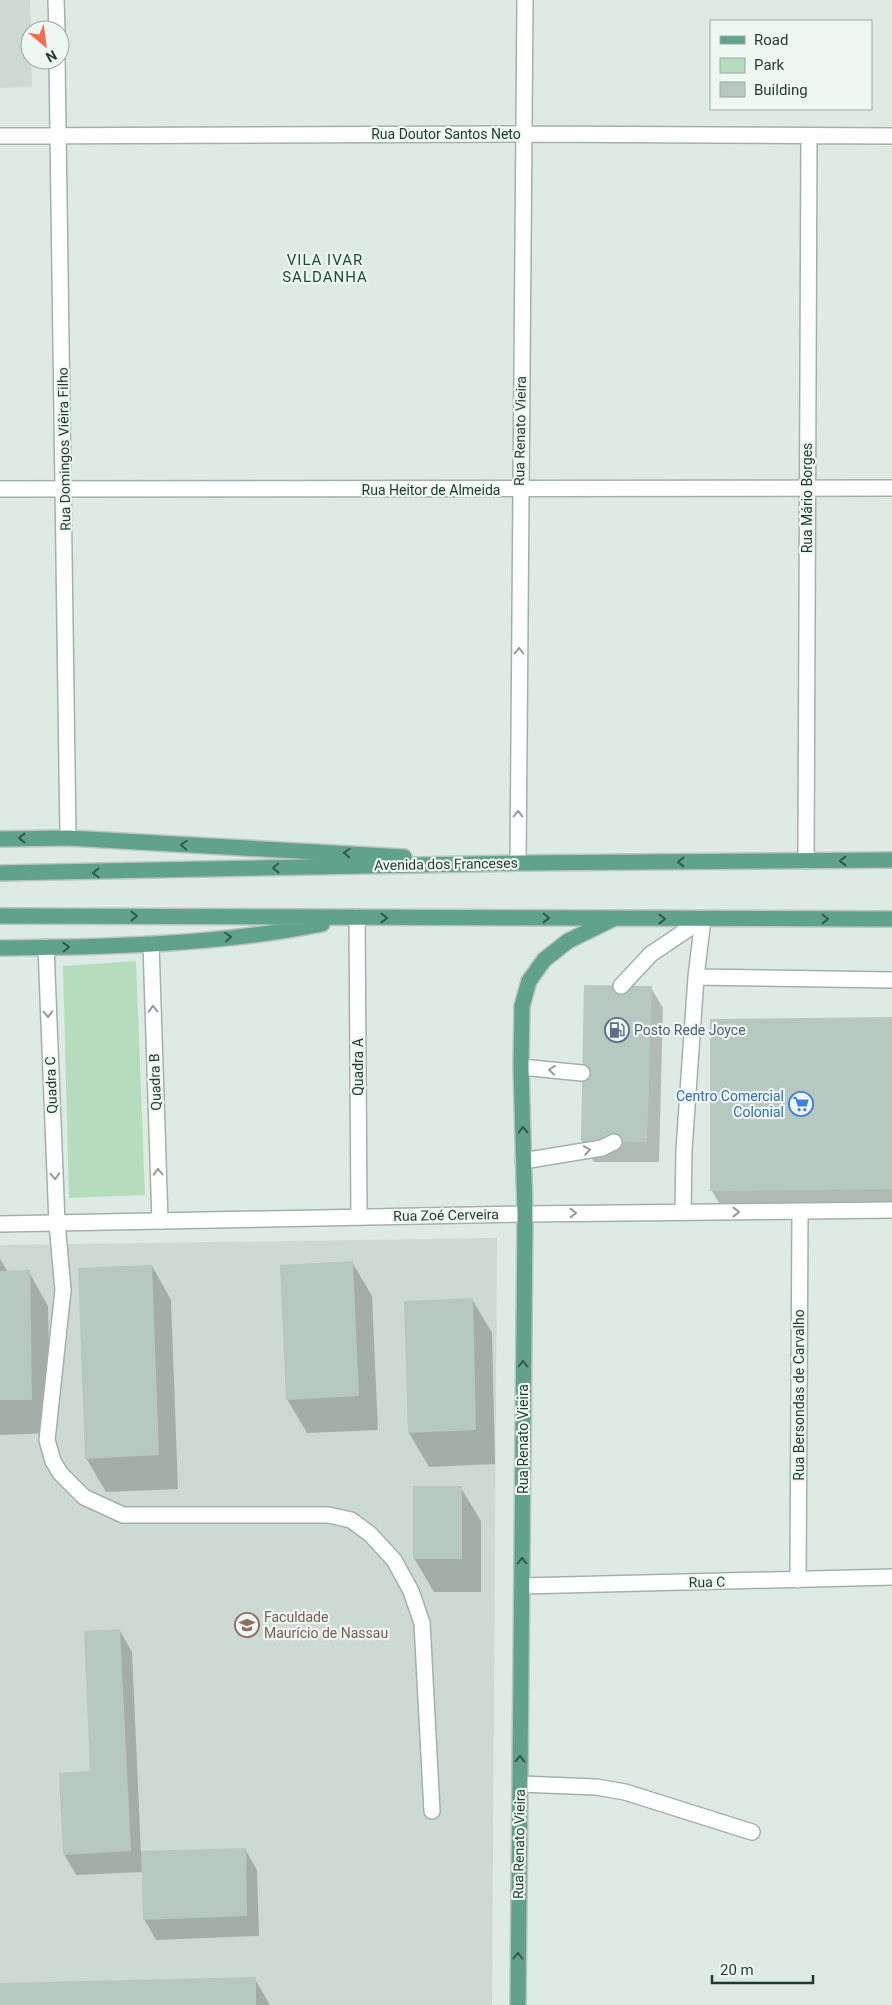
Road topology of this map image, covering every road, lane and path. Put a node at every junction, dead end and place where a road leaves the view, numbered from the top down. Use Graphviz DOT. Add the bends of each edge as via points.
graph roads {
  1 [pos="56,0"];
  2 [pos="525,0"];
  3 [pos="57,20"];
  4 [pos="57,70"];
  5 [pos="523,134"];
  6 [pos="59,135"];
  7 [pos="0,136"];
  8 [pos="808,136"];
  9 [pos="892,136"];
  10 [pos="892,488"];
  11 [pos="0,489"];
  12 [pos="64,489"];
  13 [pos="807,489"];
  14 [pos="520,490"];
  15 [pos="0,838"];
  16 [pos="68,838"];
  17 [pos="892,860"];
  18 [pos="806,861"];
  19 [pos="518,863"];
  20 [pos="0,873"];
  21 [pos="0,916"];
  22 [pos="357,917"];
  23 [pos="613,919"];
  24 [pos="703,919"];
  25 [pos="892,919"];
  26 [pos="151,944"];
  27 [pos="46,947"];
  28 [pos="0,948"];
  29 [pos="696,977"];
  30 [pos="892,980"];
  31 [pos="620,986"];
  32 [pos="521,1067"];
  33 [pos="582,1073"];
  34 [pos="614,1142"];
  35 [pos="524,1161"];
  36 [pos="892,1210"];
  37 [pos="683,1212"];
  38 [pos="800,1212"];
  39 [pos="525,1214"];
  40 [pos="360,1217"];
  41 [pos="160,1221"];
  42 [pos="57,1223"];
  43 [pos="0,1224"];
  44 [pos="892,1577"];
  45 [pos="798,1580"];
  46 [pos="522,1586"];
  47 [pos="520,1784"];
  48 [pos="432,1811"];
  49 [pos="752,1832"];
  50 [pos="518,2005"];
  1 -- 3 [label="street"];
  2 -- 5 [label="street, Rua Renato Vieira"];
  4 -- 6 [label="street, Rua Domingos Viêira Filho"];
  5 -- 6 [label="street, Rua Doutor Santos Neto"];
  5 -- 8 [label="street, Rua Doutor Santos Neto"];
  5 -- 14 [label="street, Rua Renato Vieira"];
  6 -- 7 [label="street, Rua Doutor Santos Neto"];
  6 -- 12 [label="street, Rua Domingos Viêira Filho"];
  8 -- 9 [label="street, Rua Doutor Santos Neto"];
  8 -- 13 [label="street, Rua Mário Borges"];
  10 -- 13 [label="street, Rua Heitor de Almeida"];
  11 -- 12 [label="street, Rua Heitor de Almeida"];
  12 -- 14 [label="street, Rua Heitor de Almeida"];
  12 -- 16 [label="street, Rua Domingos Viêira Filho"];
  13 -- 14 [label="street, Rua Heitor de Almeida"];
  13 -- 18 [label="street, Rua Mário Borges"];
  19 -- 14 [label="street, Rua Renato Vieira, one-way"];
  16 -- 15 [label="main road, one-way"];
  19 -- 16 [label="main road, one-way"];
  17 -- 18 [label="main road, Avenida dos Franceses, one-way"];
  18 -- 19 [label="main road, Avenida dos Franceses, one-way"];
  19 -- 20 [label="main road, Avenida dos Franceses, one-way"];
  21 -- 22 [label="main road, one-way"];
  22 -- 23 [label="main road, one-way"];
  26 -- 22 [label="main road, one-way" via="278,932"];
  22 -- 40 [label="street, Quadra A"];
  23 -- 24 [label="main road, one-way"];
  23 -- 32 [label="main road, Rua Renato Vieira" via="568,941 536,969 524,995"];
  24 -- 25 [label="main road, one-way"];
  24 -- 29 [label="street"];
  24 -- 31 [label="street" via="651,954"];
  27 -- 26 [label="main road, one-way"];
  41 -- 26 [label="street, Quadra B, one-way"];
  27 -- 28 [label="main road"];
  27 -- 42 [label="street, Quadra C, one-way"];
  29 -- 30 [label="street"];
  29 -- 37 [label="street"];
  33 -- 32 [label="street, one-way"];
  35 -- 32 [label="main road, Rua Renato Vieira, one-way"];
  35 -- 34 [label="street, one-way" via="602,1148"];
  35 -- 39 [label="main road, Rua Renato Vieira"];
  36 -- 38 [label="street, Rua Zoé Cerveira"];
  37 -- 38 [label="street, Rua Zoé Cerveira, one-way"];
  39 -- 37 [label="street, Rua Zoé Cerveira, one-way"];
  38 -- 45 [label="street, Rua Bersondas de Carvalho"];
  39 -- 40 [label="street, Rua Zoé Cerveira"];
  46 -- 39 [label="main road, Rua Renato Vieira, one-way"];
  40 -- 41 [label="street, Rua Zoé Cerveira"];
  41 -- 42 [label="street, Rua Zoé Cerveira"];
  42 -- 43 [label="street, Rua Zoé Cerveira"];
  42 -- 48 [label="street, Quadra C" via="63,1290 47,1440 60,1473 84,1497 123,1515 329,1515 351,1520 370,1534 394,1560 411,1591 422,1623"];
  44 -- 45 [label="street, Rua C"];
  45 -- 46 [label="street, Rua C"];
  47 -- 46 [label="main road, Rua Renato Vieira, one-way"];
  47 -- 49 [label="street" via="596,1787 626,1792"];
  50 -- 47 [label="main road, Rua Renato Vieira, one-way"];
}
